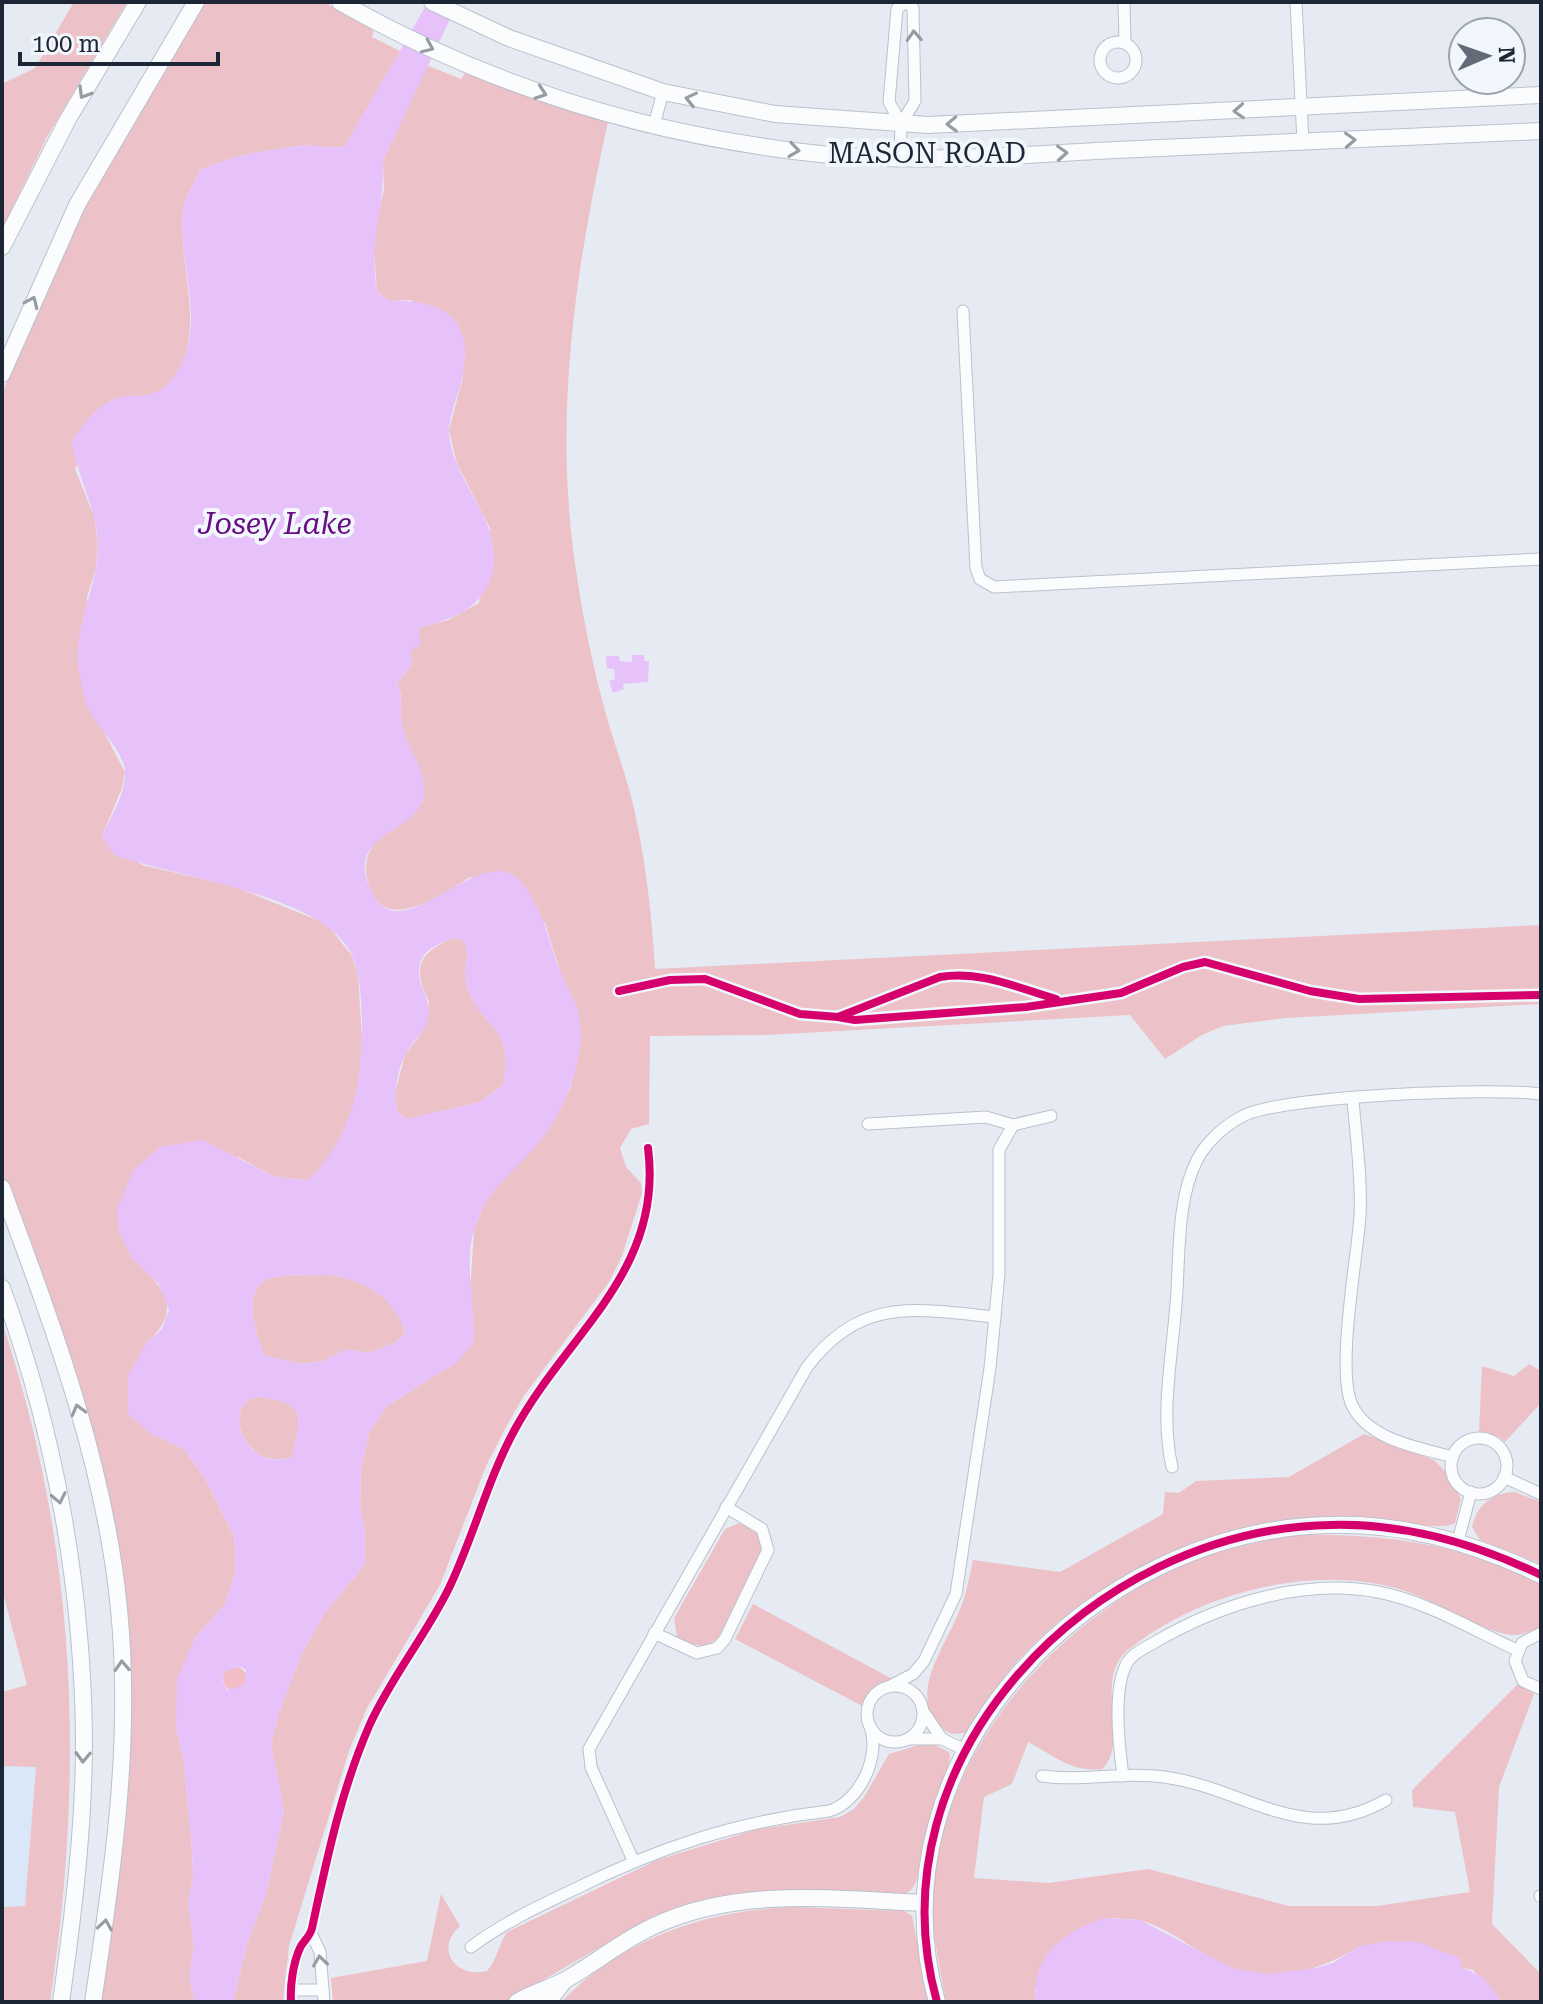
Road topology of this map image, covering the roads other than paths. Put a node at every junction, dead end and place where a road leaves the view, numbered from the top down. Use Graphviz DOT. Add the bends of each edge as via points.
graph roads {
  1 [pos="138,2"];
  2 [pos="196,2"];
  3 [pos="340,2"];
  4 [pos="432,2"];
  5 [pos="906,2"];
  6 [pos="1124,2"];
  7 [pos="1296,2"];
  8 [pos="1125,43"];
  9 [pos="663,92"];
  10 [pos="1541,95"];
  11 [pos="1302,108"];
  12 [pos="901,124"];
  13 [pos="654,125"];
  14 [pos="1541,131"];
  15 [pos="1303,142"];
  16 [pos="900,156"];
  17 [pos="2,247"];
  18 [pos="963,311"];
  19 [pos="2,374"];
  20 [pos="1541,559"];
  21 [pos="1541,1094"];
  22 [pos="1353,1100"];
  23 [pos="1051,1116"];
  24 [pos="868,1124"];
  25 [pos="1013,1125"];
  26 [pos="648,1148"];
  27 [pos="2,1188"];
  28 [pos="2,1288"];
  29 [pos="995,1317"];
  30 [pos="1453,1457"];
  31 [pos="1172,1467"];
  32 [pos="1504,1477"];
  33 [pos="1471,1492"];
  34 [pos="1541,1494"];
  35 [pos="726,1507"];
  36 [pos="1458,1541"];
  37 [pos="1541,1575"];
  38 [pos="654,1633"];
  39 [pos="1541,1633"];
  40 [pos="1517,1650"];
  41 [pos="924,1661"];
  42 [pos="892,1685"];
  43 [pos="1541,1689"];
  44 [pos="922,1706"];
  45 [pos="870,1726"];
  46 [pos="942,1739"];
  47 [pos="904,1740"];
  48 [pos="965,1750"];
  49 [pos="870,1762"];
  50 [pos="1042,1776"];
  51 [pos="1123,1776"];
  52 [pos="1386,1800"];
  53 [pos="633,1860"];
  54 [pos="922,1903"];
  55 [pos="311,1933"];
  56 [pos="471,1947"];
  57 [pos="565,1980"];
  58 [pos="291,1996"];
  59 [pos="323,1996"];
  60 [pos="61,2002"];
  61 [pos="93,2002"];
  62 [pos="517,2002"];
  63 [pos="548,2002"];
  64 [pos="937,2002"];
  1 -- 17 [label="main road, one-way" via="68,119"];
  19 -- 2 [label="main road, one-way" via="77,205"];
  3 -- 13 [label="main road, MASON ROAD, one-way" via="469,65 591,109"];
  4 -- 9 [label="main road, MASON ROAD" via="483,27"];
  12 -- 5 [label="street, one-way" via="915,101 913,8"];
  5 -- 12 [label="street" via="897,9 889,102"];
  6 -- 8 [label="street"];
  7 -- 11 [label="street"];
  12 -- 9 [label="main road, MASON ROAD, one-way" via="775,114"];
  9 -- 13 [label="street"];
  10 -- 11 [label="main road, MASON ROAD"];
  11 -- 12 [label="main road, MASON ROAD, one-way"];
  11 -- 15 [label="street"];
  12 -- 16 [label="street"];
  13 -- 16 [label="main road, MASON ROAD, one-way" via="822,154"];
  15 -- 14 [label="main road, MASON ROAD, one-way"];
  16 -- 15 [label="main road, MASON ROAD, one-way"];
  18 -- 20 [label="street" via="976,568 980,579 994,587"];
  21 -- 22 [label="street"];
  22 -- 30 [label="street" via="1360,1214 1346,1369 1352,1405 1361,1418 1393,1439"];
  22 -- 31 [label="street" via="1284,1105 1246,1115 1216,1135 1196,1162 1185,1203 1166,1427"];
  23 -- 25 [label="street"];
  24 -- 25 [label="street" via="986,1117"];
  25 -- 29 [label="street" via="999,1150"];
  26 -- 55 [label="street" via="651,1194 630,1262 604,1307 514,1430 451,1584 371,1722 326,1856"];
  61 -- 27 [label="main road, one-way" via="110,1891 123,1745 119,1608 108,1532 69,1375"];
  28 -- 60 [label="main road, one-way" via="32,1385 65,1526 83,1679 81,1825"];
  29 -- 35 [label="street" via="889,1311 871,1314 836,1333 807,1367"];
  29 -- 41 [label="street" via="960,1572 950,1610"];
  30 -- 32 [label="street" via="1462,1443 1484,1438 1503,1451"];
  30 -- 33 [label="street" via="1453,1475"];
  32 -- 33 [label="street" via="1491,1491"];
  32 -- 34 [label="street"];
  33 -- 36 [label="street"];
  35 -- 38 [label="street"];
  35 -- 38 [label="street" via="762,1529 768,1550 725,1639 717,1648 697,1653"];
  36 -- 37 [label="main road"];
  36 -- 48 [label="main road" via="1418,1531 1330,1525 1241,1537 1194,1551 1144,1573 1069,1623 1007,1686"];
  38 -- 53 [label="street" via="589,1749 591,1767"];
  39 -- 40 [label="street"];
  40 -- 43 [label="street" via="1523,1681"];
  40 -- 51 [label="street" via="1375,1591 1304,1591 1225,1609 1130,1658 1121,1682"];
  41 -- 42 [label="street"];
  41 -- 44 [label="street" via="919,1681"];
  42 -- 44 [label="street" via="910,1689"];
  42 -- 45 [label="street" via="871,1700"];
  44 -- 46 [label="street"];
  44 -- 47 [label="street" via="920,1727"];
  45 -- 47 [label="street" via="883,1739"];
  45 -- 49 [label="street"];
  46 -- 47 [label="street"];
  46 -- 48 [label="street"];
  47 -- 49 [label="street"];
  48 -- 54 [label="main road" via="936,1824"];
  49 -- 53 [label="street" via="854,1795 836,1809 724,1829"];
  50 -- 51 [label="street"];
  51 -- 52 [label="street" via="1186,1780 1306,1820 1344,1818"];
  53 -- 56 [label="street" via="502,1924"];
  54 -- 57 [label="main road" via="794,1898 720,1904 657,1924"];
  54 -- 64 [label="main road"];
  55 -- 58 [label="street" via="300,1948"];
  59 -- 55 [label="street, one-way" via="320,1952"];
  57 -- 62 [label="main road"];
  57 -- 63 [label="main road"];
  58 -- 59 [label="street"];
}
